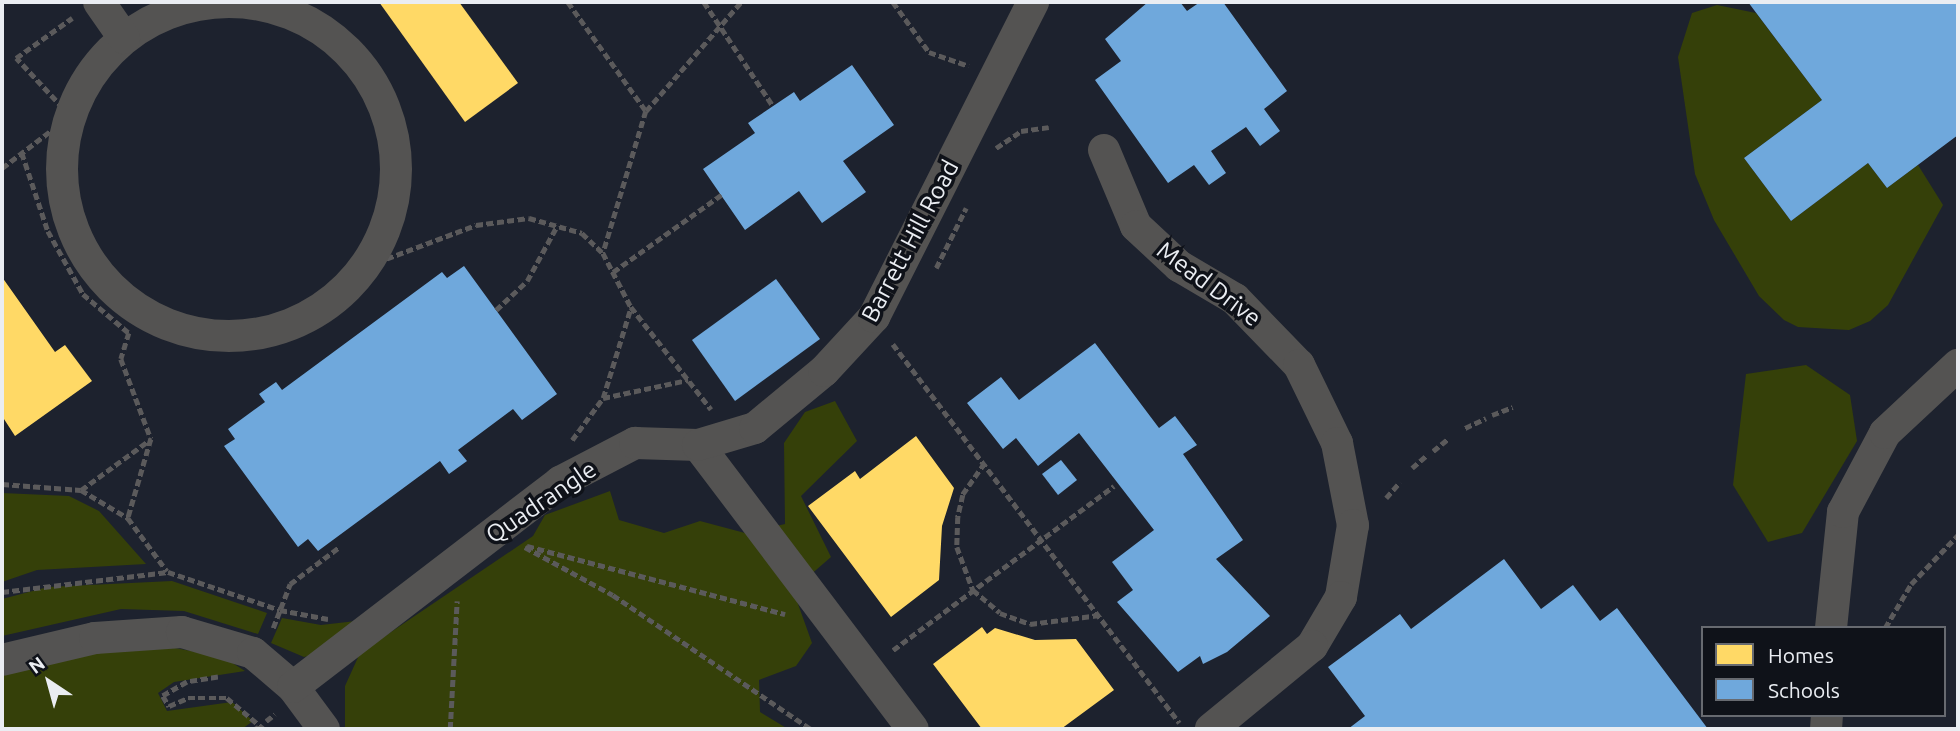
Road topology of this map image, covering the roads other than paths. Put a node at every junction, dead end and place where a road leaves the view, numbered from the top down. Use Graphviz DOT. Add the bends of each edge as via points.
graph roads {
  1 [pos="1033,2"];
  2 [pos="91,6"];
  3 [pos="124,38"];
  4 [pos="1104,150"];
  5 [pos="1958,365"];
  6 [pos="698,445"];
  7 [pos="1831,626"];
  8 [pos="2,660"];
  9 [pos="293,687"];
  10 [pos="324,729"];
  11 [pos="913,729"];
  12 [pos="1211,729"];
  1 -- 6 [label="street, Barrett Hill Road" via="980,74 874,317 824,371 755,428"];
  2 -- 3 [label="street"];
  3 -- 3 [label="street" via="166,14 212,2 260,4 306,19 345,46 375,84 393,128 398,176 389,223 367,266 335,301 293,325 247,337 199,335 153,320 114,292 84,255 70,222 61,163 70,116 92,73"];
  4 -- 12 [label="street, Mead Drive" via="1136,226 1180,265 1236,299 1299,365 1337,443 1353,525 1341,597 1312,646"];
  5 -- 7 [label="street" via="1885,433 1843,512"];
  6 -- 9 [label="street, Quadrangle" via="635,443 560,482"];
  6 -- 11 [label="street"];
  8 -- 9 [label="street" via="95,638 182,632 253,653"];
  9 -- 10 [label="street"];
}
